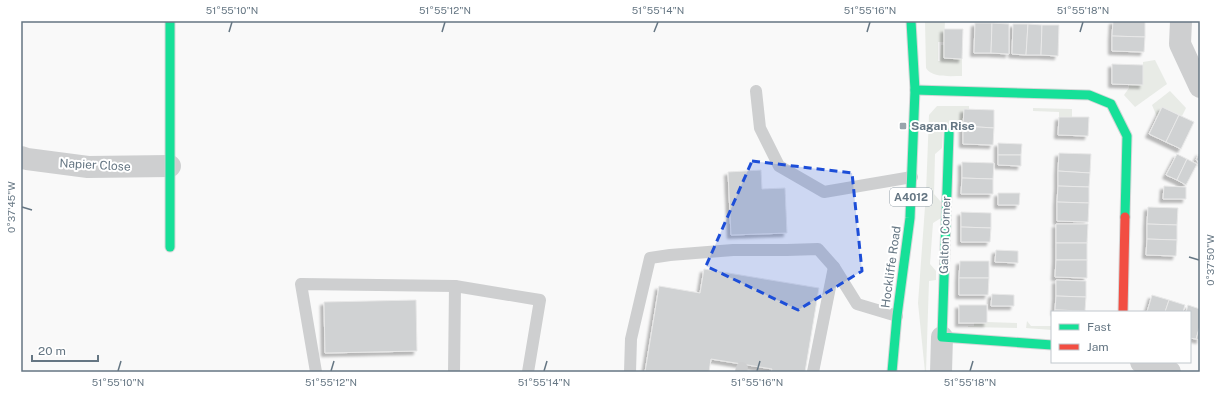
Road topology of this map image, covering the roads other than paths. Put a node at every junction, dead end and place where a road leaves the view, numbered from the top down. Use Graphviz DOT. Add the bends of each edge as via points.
graph roads {
  1 [pos="911,21"];
  2 [pos="1181,21"];
  3 [pos="170,22"];
  4 [pos="1200,87"];
  5 [pos="915,90"];
  6 [pos="756,91"];
  7 [pos="949,133"];
  8 [pos="21,157"];
  9 [pos="170,166"];
  10 [pos="912,177"];
  11 [pos="170,247"];
  12 [pos="834,267"];
  13 [pos="455,286"];
  14 [pos="1123,311"];
  15 [pos="897,316"];
  16 [pos="942,337"];
  17 [pos="1051,345"];
  18 [pos="1144,363"];
  19 [pos="316,372"];
  20 [pos="454,372"];
  21 [pos="528,372"];
  22 [pos="630,372"];
  23 [pos="813,372"];
  24 [pos="892,372"];
  25 [pos="941,372"];
  26 [pos="1170,372"];
  1 -- 5 [label="street, Hockliffe Road / A4012"];
  2 -- 4 [label="street" via="1180,44"];
  3 -- 9 [label="street"];
  5 -- 10 [label="street, Hockliffe Road / A4012"];
  5 -- 14 [label="street" via="1089,95 1111,104 1127,136"];
  6 -- 10 [label="lane" via="760,128 779,166 824,192"];
  7 -- 16 [label="street, Galton Corner"];
  8 -- 9 [label="street, Napier Close" via="88,166"];
  9 -- 11 [label="street"];
  10 -- 15 [label="street, Hockliffe Road / A4012" via="910,218"];
  12 -- 15 [label="lane" via="857,304"];
  12 -- 22 [label="lane" via="818,249 733,250 650,258 631,339"];
  12 -- 23 [label="lane"];
  13 -- 19 [label="lane" via="301,284"];
  13 -- 20 [label="lane"];
  13 -- 21 [label="lane" via="540,300"];
  15 -- 24 [label="street, Hockliffe Road / A4012"];
  16 -- 17 [label="street"];
  16 -- 25 [label="street, Galton Corner"];
  18 -- 26 [label="street"];
}
